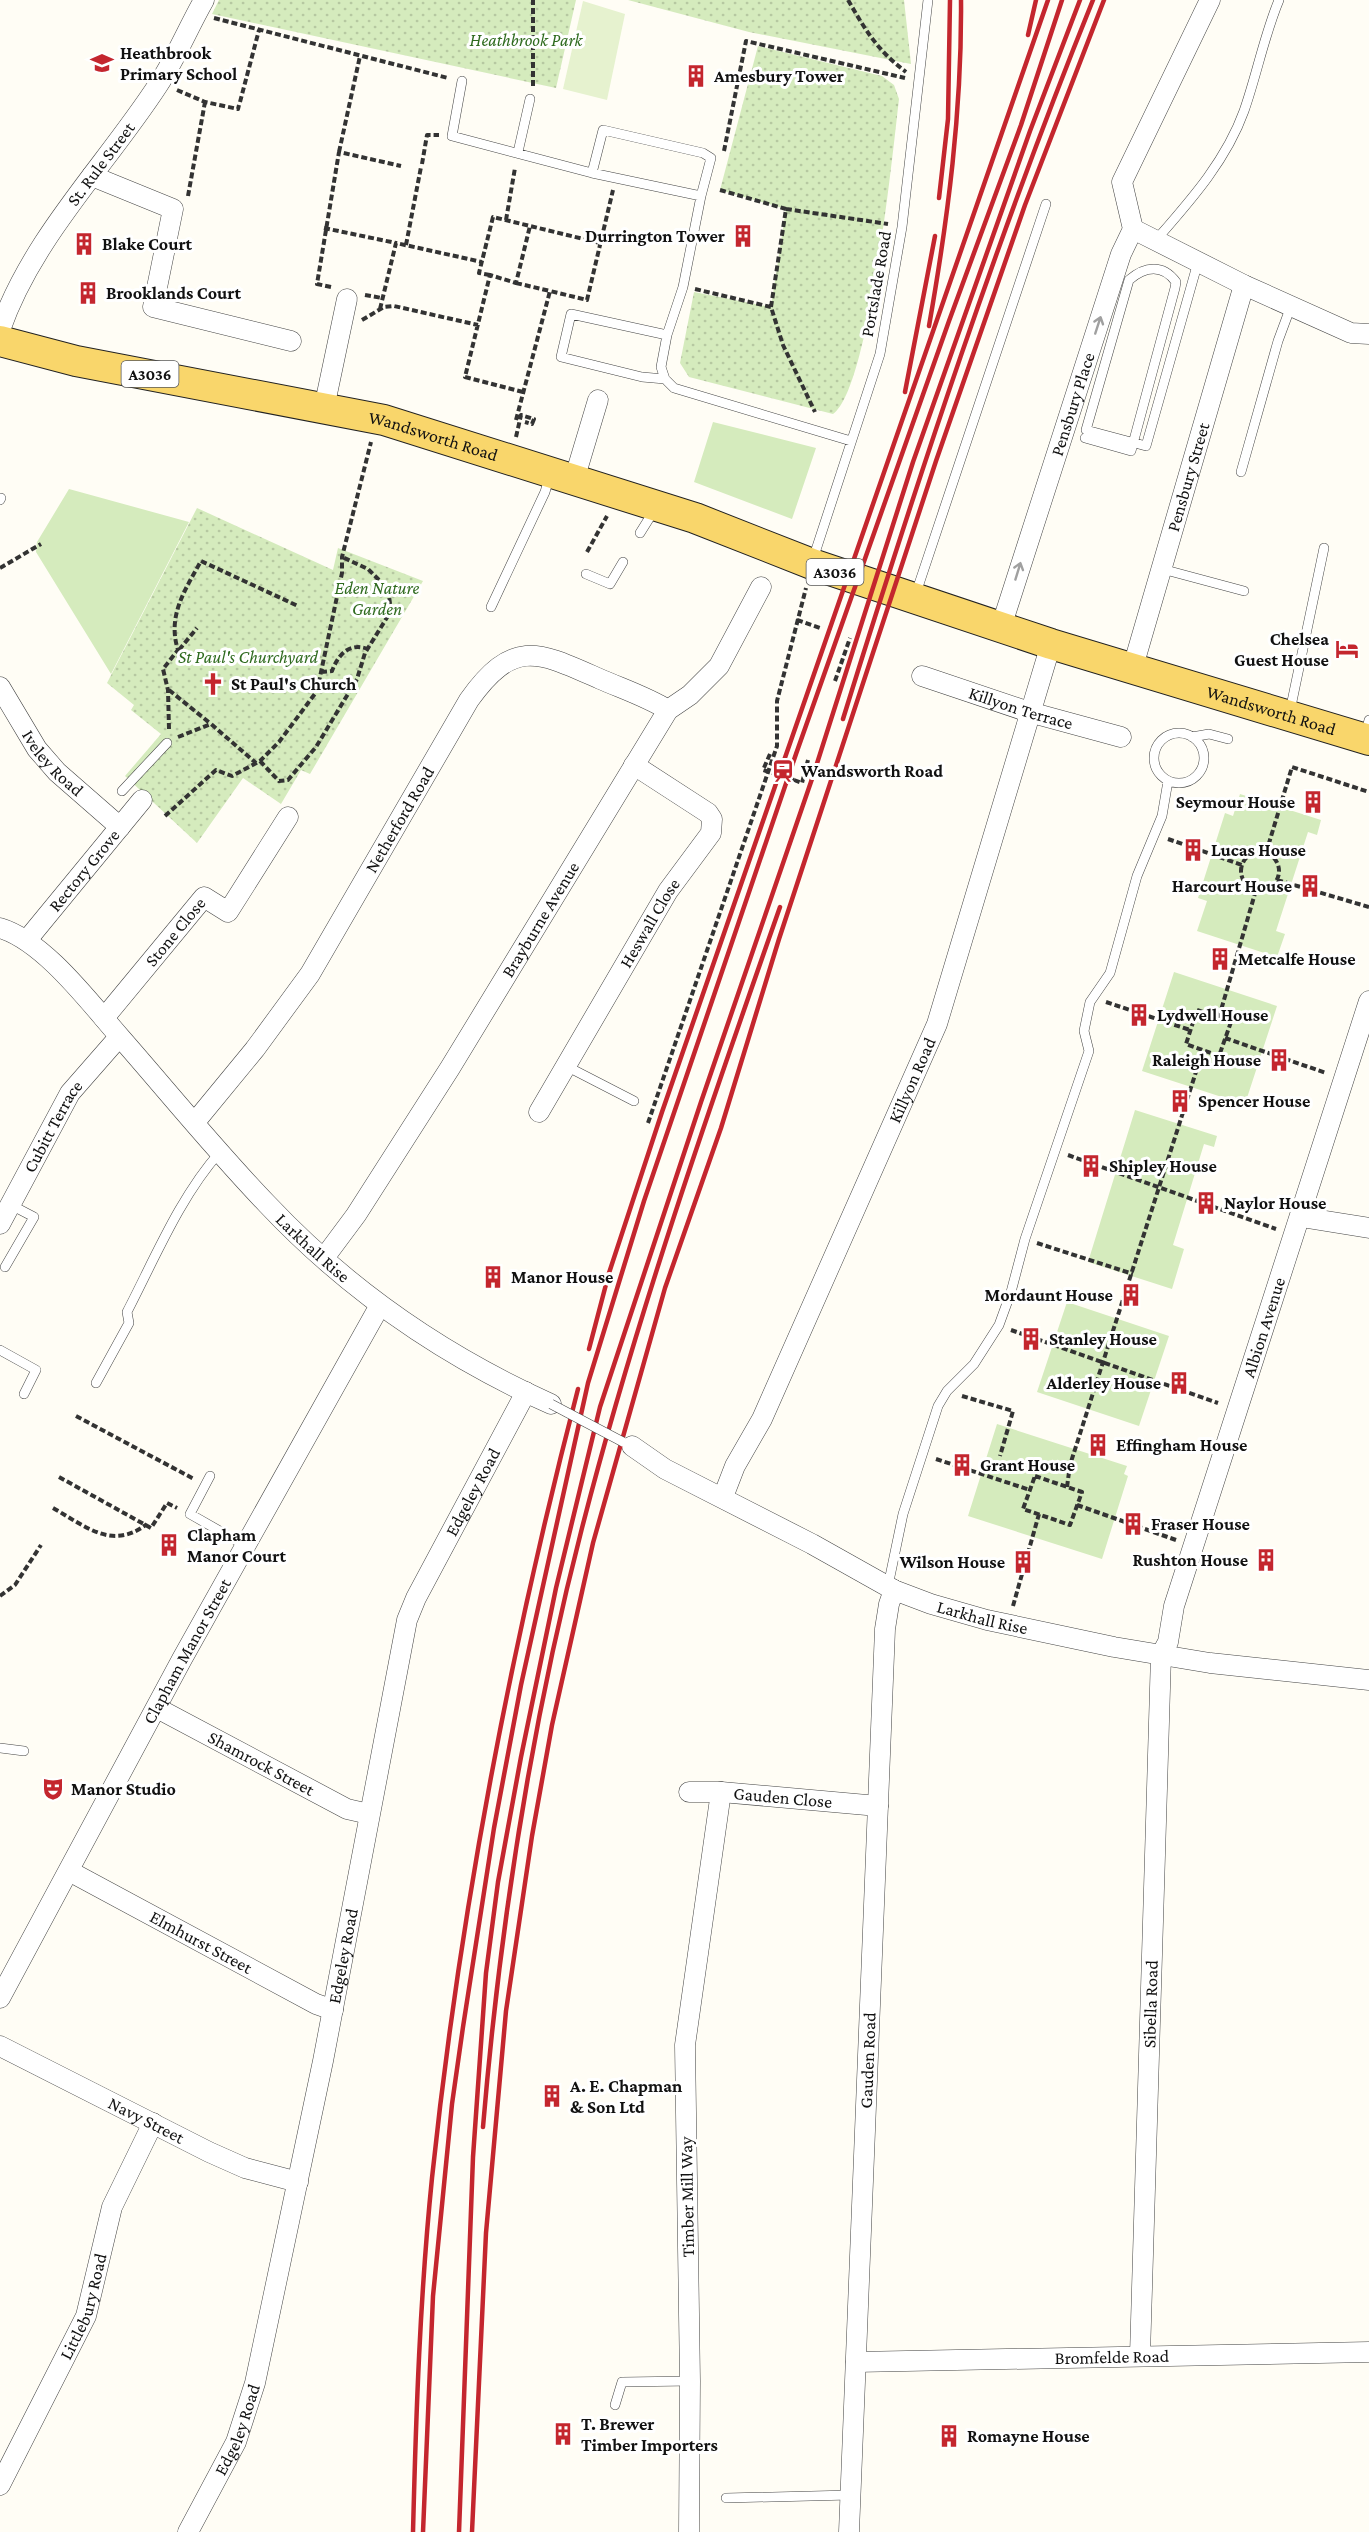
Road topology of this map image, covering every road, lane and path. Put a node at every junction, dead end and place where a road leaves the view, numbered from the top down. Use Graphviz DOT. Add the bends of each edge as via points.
graph roads {
  1 [pos="533,0"];
  2 [pos="848,0"];
  3 [pos="928,0"];
  4 [pos="1210,0"];
  5 [pos="1279,0"];
  6 [pos="200,7"];
  7 [pos="259,30"];
  8 [pos="747,41"];
  9 [pos="360,56"];
  10 [pos="462,81"];
  11 [pos="919,81"];
  12 [pos="533,83"];
  13 [pos="159,84"];
  14 [pos="530,99"];
  15 [pos="206,102"];
  16 [pos="452,136"];
  17 [pos="339,152"];
  18 [pos="518,152"];
  19 [pos="400,166"];
  20 [pos="592,173"];
  21 [pos="92,176"];
  22 [pos="720,190"];
  23 [pos="701,196"];
  24 [pos="1046,204"];
  25 [pos="173,209"];
  26 [pos="786,209"];
  27 [pos="506,220"];
  28 [pos="530,226"];
  29 [pos="902,227"];
  30 [pos="324,228"];
  31 [pos="1133,229"];
  32 [pos="1156,240"];
  33 [pos="396,243"];
  34 [pos="600,243"];
  35 [pos="406,245"];
  36 [pos="482,262"];
  37 [pos="1198,262"];
  38 [pos="490,275"];
  39 [pos="516,283"];
  40 [pos="1244,285"];
  41 [pos="694,288"];
  42 [pos="550,291"];
  43 [pos="349,294"];
  44 [pos="382,298"];
  45 [pos="1291,306"];
  46 [pos="771,307"];
  47 [pos="380,309"];
  48 [pos="478,325"];
  49 [pos="0,330"];
  50 [pos="1369,334"];
  51 [pos="666,335"];
  52 [pos="339,339"];
  53 [pos="0,340"];
  54 [pos="291,341"];
  55 [pos="665,379"];
  56 [pos="523,392"];
  57 [pos="598,400"];
  58 [pos="324,408"];
  59 [pos="815,411"];
  60 [pos="521,415"];
  61 [pos="525,422"];
  62 [pos="1084,438"];
  63 [pos="851,441"];
  64 [pos="369,450"];
  65 [pos="1241,472"];
  66 [pos="562,476"];
  67 [pos="656,507"];
  68 [pos="609,513"];
  69 [pos="640,533"];
  70 [pos="40,544"];
  71 [pos="1324,548"];
  72 [pos="587,552"];
  73 [pos="342,557"];
  74 [pos="623,562"];
  75 [pos="0,568"];
  76 [pos="1162,569"];
  77 [pos="586,574"];
  78 [pos="808,577"];
  79 [pos="761,587"];
  80 [pos="1244,591"];
  81 [pos="915,598"];
  82 [pos="298,606"];
  83 [pos="491,607"];
  84 [pos="797,620"];
  85 [pos="1001,627"];
  86 [pos="197,628"];
  87 [pos="820,628"];
  88 [pos="849,638"];
  89 [pos="1051,644"];
  90 [pos="368,649"];
  91 [pos="178,650"];
  92 [pos="1132,670"];
  93 [pos="321,672"];
  94 [pos="922,676"];
  95 [pos="835,681"];
  96 [pos="0,687"];
  97 [pos="168,690"];
  98 [pos="668,710"];
  99 [pos="1029,712"];
  100 [pos="1289,716"];
  101 [pos="211,724"];
  102 [pos="1367,733"];
  103 [pos="1121,737"];
  104 [pos="1192,737"];
  105 [pos="1228,739"];
  106 [pos="169,742"];
  107 [pos="777,746"];
  108 [pos="808,760"];
  109 [pos="258,762"];
  110 [pos="634,765"];
  111 [pos="1168,781"];
  112 [pos="1369,792"];
  113 [pos="140,802"];
  114 [pos="165,816"];
  115 [pos="288,817"];
  116 [pos="120,827"];
  117 [pos="1156,835"];
  118 [pos="1266,853"];
  119 [pos="1242,865"];
  120 [pos="1277,880"];
  121 [pos="1256,890"];
  122 [pos="1369,907"];
  123 [pos="0,928"];
  124 [pos="27,940"];
  125 [pos="1096,995"];
  126 [pos="1369,1001"];
  127 [pos="1219,1017"];
  128 [pos="104,1018"];
  129 [pos="1191,1030"];
  130 [pos="119,1036"];
  131 [pos="1225,1038"];
  132 [pos="1203,1050"];
  133 [pos="566,1066"];
  134 [pos="1343,1080"];
  135 [pos="634,1101"];
  136 [pos="539,1112"];
  137 [pos="195,1122"];
  138 [pos="648,1123"];
  139 [pos="220,1152"];
  140 [pos="1048,1171"];
  141 [pos="1159,1185"];
  142 [pos="11,1205"];
  143 [pos="1301,1217"];
  144 [pos="0,1224"];
  145 [pos="1369,1228"];
  146 [pos="1025,1239"];
  147 [pos="1293,1239"];
  148 [pos="324,1258"];
  149 [pos="5,1267"];
  150 [pos="1133,1274"];
  151 [pos="379,1306"];
  152 [pos="999,1325"];
  153 [pos="0,1350"];
  154 [pos="1104,1362"];
  155 [pos="96,1383"];
  156 [pos="947,1391"];
  157 [pos="526,1392"];
  158 [pos="24,1394"];
  159 [pos="551,1404"];
  160 [pos="76,1416"];
  161 [pos="1235,1419"];
  162 [pos="627,1444"];
  163 [pos="922,1455"];
  164 [pos="1000,1456"];
  165 [pos="59,1477"];
  166 [pos="208,1481"];
  167 [pos="1067,1487"];
  168 [pos="1030,1490"];
  169 [pos="723,1497"];
  170 [pos="1077,1505"];
  171 [pos="53,1508"];
  172 [pos="190,1514"];
  173 [pos="1039,1514"];
  174 [pos="147,1524"];
  175 [pos="41,1545"];
  176 [pos="246,1546"];
  177 [pos="1192,1551"];
  178 [pos="891,1588"];
  179 [pos="0,1596"];
  180 [pos="1013,1606"];
  181 [pos="1161,1654"];
  182 [pos="1369,1680"];
  183 [pos="157,1708"];
  184 [pos="0,1748"];
  185 [pos="24,1751"];
  186 [pos="689,1792"];
  187 [pos="720,1792"];
  188 [pos="878,1806"];
  189 [pos="369,1814"];
  190 [pos="69,1872"];
  191 [pos="0,1998"];
  192 [pos="333,2010"];
  193 [pos="0,2046"];
  194 [pos="153,2123"];
  195 [pos="298,2182"];
  196 [pos="1369,2352"];
  197 [pos="1140,2355"];
  198 [pos="856,2362"];
  199 [pos="690,2382"];
  200 [pos="615,2405"];
  201 [pos="0,2485"];
  202 [pos="850,2495"];
  203 [pos="726,2498"];
  204 [pos="188,2532"];
  205 [pos="689,2532"];
  206 [pos="849,2532"];
  1 -- 12 [label="path"];
  2 -- 11 [label="path" via="884,56"];
  3 -- 11 [label="lane, Portslade Road"];
  4 -- 31 [label="street" via="1122,182"];
  5 -- 32 [label="lane" via="1243,113 1223,155"];
  6 -- 7 [label="path"];
  6 -- 13 [label="street, St. Rule Street"];
  7 -- 9 [label="path"];
  7 -- 15 [label="path" via="238,109"];
  8 -- 11 [label="path"];
  9 -- 10 [label="path"];
  9 -- 17 [label="path"];
  10 -- 16 [label="lane"];
  11 -- 29 [label="lane, Portslade Road"];
  13 -- 15 [label="path"];
  13 -- 21 [label="street, St. Rule Street"];
  14 -- 18 [label="lane"];
  15 -- 25 [label="path" via="185,212"];
  16 -- 18 [label="lane"];
  16 -- 35 [label="path" via="428,135"];
  17 -- 19 [label="path"];
  17 -- 30 [label="path"];
  18 -- 20 [label="lane"];
  18 -- 27 [label="path"];
  20 -- 23 [label="lane"];
  20 -- 23 [label="lane" via="603,130 711,158"];
  21 -- 25 [label="street"];
  21 -- 49 [label="street, St. Rule Street" via="18,287"];
  22 -- 26 [label="path"];
  23 -- 51 [label="lane" via="683,286"];
  24 -- 81 [label="lane"];
  25 -- 54 [label="street" via="153,307"];
  26 -- 29 [label="path"];
  26 -- 46 [label="path"];
  27 -- 28 [label="path"];
  27 -- 36 [label="path" via="493,217"];
  28 -- 34 [label="path"];
  28 -- 39 [label="path"];
  29 -- 63 [label="lane, Portslade Road" via="880,354"];
  30 -- 33 [label="path"];
  30 -- 43 [label="path" via="317,284"];
  31 -- 32 [label="street"];
  85 -- 31 [label="street, Pensbury Place, one-way" via="1121,254"];
  32 -- 37 [label="street"];
  33 -- 35 [label="path"];
  33 -- 44 [label="path"];
  35 -- 36 [label="path"];
  36 -- 38 [label="path" via="479,273"];
  37 -- 40 [label="street"];
  37 -- 62 [label="lane" via="1146,446 1136,443 1126,440 1116,438 1096,432 1086,430 1130,280 1144,269 1157,269 1171,274 1176,282 1170,310 1155,364 1134,441 1131,452"];
  38 -- 39 [label="path"];
  38 -- 48 [label="path"];
  39 -- 42 [label="path"];
  40 -- 45 [label="street"];
  40 -- 76 [label="street, Pensbury Street"];
  41 -- 46 [label="path"];
  43 -- 44 [label="path"];
  43 -- 52 [label="street"];
  44 -- 47 [label="path"];
  45 -- 50 [label="street" via="1351,333"];
  45 -- 65 [label="lane"];
  46 -- 59 [label="path" via="783,345"];
  47 -- 48 [label="path" via="394,306"];
  47 -- 52 [label="path" via="363,319 347,341"];
  48 -- 56 [label="path" via="465,377"];
  51 -- 55 [label="lane" via="661,367"];
  51 -- 55 [label="lane" via="571,314 561,357"];
  52 -- 58 [label="street"];
  53 -- 58 [label="main road, Wandsworth Road / A3036" via="76,361"];
  55 -- 63 [label="lane" via="674,388"];
  57 -- 66 [label="street"];
  58 -- 66 [label="main road, Wandsworth Road / A3036" via="384,420"];
  60 -- 61 [label="path" via="534,419 532,424"];
  63 -- 78 [label="lane, Portslade Road"];
  64 -- 73 [label="path"];
  66 -- 67 [label="main road, Wandsworth Road / A3036"];
  66 -- 83 [label="lane" via="545,492"];
  67 -- 69 [label="lane"];
  67 -- 78 [label="main road, Wandsworth Road / A3036" via="695,518"];
  68 -- 72 [label="path"];
  70 -- 75 [label="path"];
  71 -- 100 [label="lane"];
  73 -- 90 [label="path" via="368,569 389,596 391,611"];
  73 -- 93 [label="path"];
  74 -- 77 [label="lane" via="610,584"];
  76 -- 80 [label="lane"];
  76 -- 92 [label="street, Pensbury Street"];
  78 -- 81 [label="main road, Wandsworth Road / A3036"];
  78 -- 84 [label="path"];
  79 -- 98 [label="street, Brayburne Avenue" via="719,666 690,695"];
  81 -- 85 [label="main road, Wandsworth Road / A3036"];
  82 -- 91 [label="path" via="201,561 174,616"];
  84 -- 87 [label="path"];
  84 -- 107 [label="path" via="777,701"];
  85 -- 89 [label="main road, Wandsworth Road / A3036"];
  86 -- 91 [label="path"];
  88 -- 95 [label="path"];
  89 -- 92 [label="main road, Wandsworth Road / A3036"];
  89 -- 99 [label="street, Killyon Road"];
  90 -- 93 [label="path" via="358,645 350,648 338,657 332,671"];
  90 -- 109 [label="path" via="357,679 300,768 288,780 279,781"];
  91 -- 97 [label="path" via="163,669"];
  92 -- 100 [label="main road, Wandsworth Road / A3036"];
  93 -- 109 [label="path" via="317,692 279,742"];
  94 -- 99 [label="street, Killyon Terrace"];
  96 -- 116 [label="street, Iveley Road" via="37,750"];
  97 -- 101 [label="path"];
  97 -- 106 [label="path"];
  98 -- 110 [label="street, Brayburne Avenue"];
  98 -- 137 [label="street, Netherford Road" via="547,656 524,655 491,673 470,700 310,974"];
  99 -- 103 [label="street, Killyon Terrace"];
  99 -- 169 [label="street, Killyon Road" via="938,1024 762,1419 735,1466"];
  100 -- 102 [label="main road, Wandsworth Road / A3036"];
  101 -- 106 [label="path"];
  101 -- 109 [label="path"];
  104 -- 105 [label="lane" via="1209,734"];
  104 -- 111 [label="lane" via="1202,750 1198,774 1185,783"];
  104 -- 111 [label="lane" via="1168,735 1157,746 1156,770"];
  106 -- 113 [label="lane" via="120,789"];
  107 -- 108 [label="path, bridge" via="763,770 802,783"];
  107 -- 138 [label="path"];
  109 -- 114 [label="path" via="232,776 216,770"];
  110 -- 133 [label="street, Heswall Close" via="700,807 713,825 668,891"];
  110 -- 148 [label="street, Brayburne Avenue" via="444,1078"];
  111 -- 117 [label="lane"];
  112 -- 118 [label="path" via="1292,767"];
  113 -- 116 [label="street, Rectory Grove"];
  115 -- 128 [label="street, Stone Close" via="228,912 204,897"];
  116 -- 124 [label="street, Rectory Grove"];
  117 -- 119 [label="path"];
  117 -- 125 [label="lane" via="1137,876 1110,973"];
  118 -- 119 [label="path" via="1250,854"];
  118 -- 120 [label="path" via="1277,864"];
  119 -- 121 [label="path" via="1245,883"];
  120 -- 121 [label="path" via="1266,889"];
  120 -- 122 [label="path"];
  121 -- 127 [label="path"];
  123 -- 124 [label="street"];
  124 -- 128 [label="street"];
  125 -- 129 [label="path" via="1108,1003"];
  125 -- 140 [label="lane" via="1090,1002 1084,1031 1089,1051"];
  126 -- 134 [label="street, Albion Avenue"];
  127 -- 129 [label="path" via="1197,1010"];
  127 -- 131 [label="path" via="1231,1022"];
  128 -- 130 [label="street"];
  129 -- 132 [label="path" via="1186,1044"];
  130 -- 137 [label="street, Larkhall Rise"];
  130 -- 142 [label="street, Cubitt Terrace" via="70,1093"];
  131 -- 132 [label="path" via="1218,1056"];
  131 -- 134 [label="path"];
  132 -- 141 [label="path"];
  133 -- 135 [label="lane"];
  133 -- 136 [label="street, Heswall Close"];
  134 -- 143 [label="street, Albion Avenue"];
  137 -- 139 [label="street, Larkhall Rise"];
  139 -- 148 [label="street, Larkhall Rise" via="267,1205"];
  139 -- 155 [label="lane" via="204,1170 154,1259 127,1312 129,1323"];
  140 -- 141 [label="path" via="1057,1174 1064,1153"];
  140 -- 146 [label="lane"];
  141 -- 147 [label="path" via="1273,1226"];
  141 -- 150 [label="path"];
  142 -- 144 [label="street, Cubitt Terrace"];
  142 -- 149 [label="lane" via="34,1217"];
  143 -- 145 [label="street"];
  143 -- 147 [label="street, Albion Avenue"];
  146 -- 150 [label="path"];
  146 -- 152 [label="lane"];
  147 -- 161 [label="street, Albion Avenue"];
  148 -- 151 [label="street, Larkhall Rise"];
  150 -- 154 [label="path"];
  151 -- 157 [label="street, Larkhall Rise" via="418,1333"];
  151 -- 176 [label="street, Clapham Manor Street"];
  152 -- 154 [label="path"];
  152 -- 156 [label="lane" via="974,1365"];
  153 -- 158 [label="lane" via="36,1370"];
  154 -- 161 [label="path" via="1217,1401"];
  154 -- 167 [label="path" via="1070,1465"];
  156 -- 163 [label="lane"];
  156 -- 164 [label="path" via="1013,1411"];
  157 -- 159 [label="street, Larkhall Rise"];
  157 -- 189 [label="street, Edgeley Road" via="410,1609"];
  159 -- 162 [label="lane, bridge"];
  160 -- 166 [label="path"];
  161 -- 177 [label="street, Albion Avenue"];
  162 -- 169 [label="street, Larkhall Rise"];
  163 -- 168 [label="path"];
  163 -- 178 [label="lane" via="903,1514"];
  165 -- 174 [label="path"];
  166 -- 172 [label="lane"];
  167 -- 168 [label="path" via="1035,1476"];
  167 -- 170 [label="path" via="1082,1492"];
  168 -- 173 [label="path" via="1023,1509"];
  169 -- 178 [label="street, Larkhall Rise"];
  170 -- 173 [label="path" via="1070,1525"];
  170 -- 177 [label="path" via="1174,1539"];
  171 -- 174 [label="path" via="94,1532 119,1538 136,1533"];
  172 -- 174 [label="path" via="167,1503 151,1528"];
  172 -- 176 [label="lane"];
  173 -- 180 [label="path"];
  175 -- 179 [label="path" via="15,1585"];
  176 -- 183 [label="street, Clapham Manor Street"];
  177 -- 181 [label="street, Albion Avenue" via="1168,1642"];
  178 -- 181 [label="street, Larkhall Rise" via="987,1620"];
  178 -- 188 [label="street, Gauden Road" via="885,1629"];
  181 -- 182 [label="street, Larkhall Rise"];
  181 -- 197 [label="street, Sibella Road"];
  183 -- 189 [label="street, Shamrock Street" via="339,1805"];
  183 -- 190 [label="street, Clapham Manor Street"];
  184 -- 185 [label="lane"];
  186 -- 187 [label="street, Gauden Close"];
  187 -- 188 [label="street, Gauden Close"];
  187 -- 199 [label="street, Timber Mill Way" via="685,2045"];
  188 -- 198 [label="street, Gauden Road"];
  189 -- 192 [label="street, Edgeley Road"];
  190 -- 191 [label="street, Clapham Manor Street"];
  190 -- 192 [label="street, Elmhurst Street"];
  192 -- 195 [label="street, Edgeley Road"];
  193 -- 194 [label="street, Navy Street"];
  194 -- 195 [label="street, Navy Street" via="245,2168"];
  194 -- 201 [label="street, Littlebury Road" via="112,2206 86,2316"];
  195 -- 204 [label="street, Edgeley Road" via="248,2407 228,2458"];
  196 -- 197 [label="street, Bromfelde Road"];
  197 -- 198 [label="street, Bromfelde Road"];
  198 -- 202 [label="street, Gauden Road"];
  199 -- 200 [label="lane" via="622,2382"];
  199 -- 205 [label="street, Timber Mill Way"];
  202 -- 203 [label="lane"];
  202 -- 206 [label="street, Gauden Road"];
}
